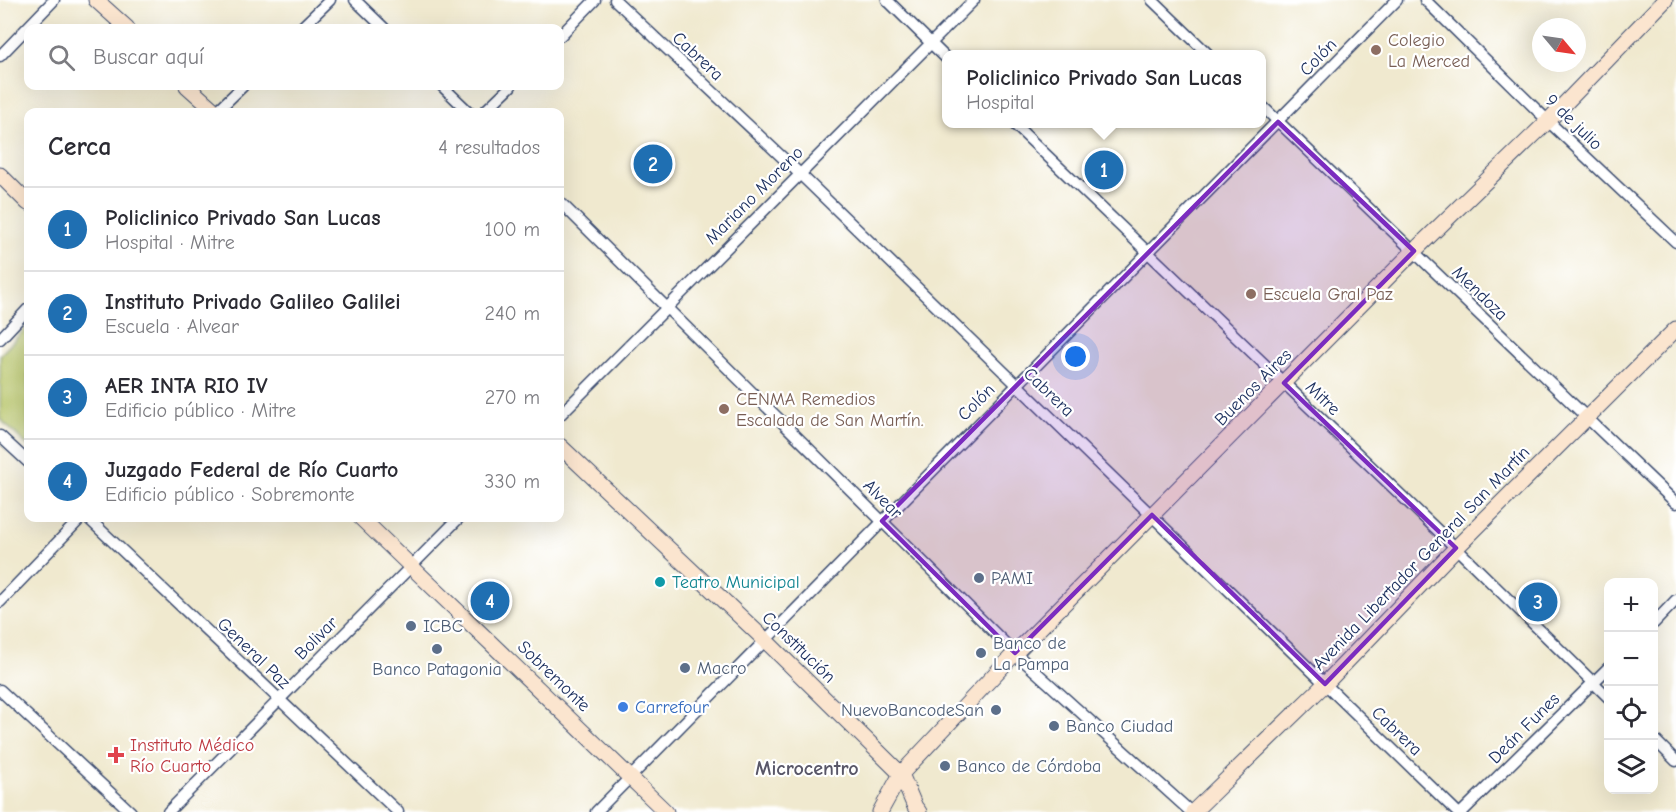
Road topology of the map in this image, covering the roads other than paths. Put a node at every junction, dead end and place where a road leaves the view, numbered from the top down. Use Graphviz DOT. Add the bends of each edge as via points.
graph roads {
  1 [pos="54,0"];
  2 [pos="96,0"];
  3 [pos="330,0"];
  4 [pos="355,0"];
  5 [pos="595,0"];
  6 [pos="615,0"];
  7 [pos="887,0"];
  8 [pos="974,0"];
  9 [pos="1152,0"];
  10 [pos="1397,0"];
  11 [pos="1425,0"];
  12 [pos="1665,0"];
  13 [pos="31,24"];
  14 [pos="123,24"];
  15 [pos="305,24"];
  16 [pos="380,24"];
  17 [pos="24,31"];
  18 [pos="564,32"];
  19 [pos="930,43"];
  20 [pos="1204,50"];
  21 [pos="942,54"];
  22 [pos="0,56"];
  23 [pos="191,90"];
  24 [pos="239,90"];
  25 [pos="446,90"];
  26 [pos="507,90"];
  27 [pos="212,108"];
  28 [pos="220,108"];
  29 [pos="465,108"];
  30 [pos="488,108"];
  31 [pos="1266,110"];
  32 [pos="1548,121"];
  33 [pos="1278,122"];
  34 [pos="1019,128"];
  35 [pos="800,174"];
  36 [pos="0,175"];
  37 [pos="24,199"];
  38 [pos="564,206"];
  39 [pos="1676,242"];
  40 [pos="1414,251"];
  41 [pos="1147,252"];
  42 [pos="665,307"];
  43 [pos="24,313"];
  44 [pos="1676,329"];
  45 [pos="0,339"];
  46 [pos="1284,383"];
  47 [pos="1017,384"];
  48 [pos="564,411"];
  49 [pos="1586,418"];
  50 [pos="0,436"];
  51 [pos="564,450"];
  52 [pos="24,458"];
  53 [pos="1676,503"];
  54 [pos="1152,515"];
  55 [pos="882,521"];
  56 [pos="77,522"];
  57 [pos="92,522"];
  58 [pos="365,522"];
  59 [pos="455,522"];
  60 [pos="1456,548"];
  61 [pos="412,565"];
  62 [pos="1676,600"];
  63 [pos="0,602"];
  64 [pos="1658,617"];
  65 [pos="765,640"];
  66 [pos="1015,653"];
  67 [pos="1604,672"];
  68 [pos="1594,683"];
  69 [pos="1325,684"];
  70 [pos="0,690"];
  71 [pos="1604,693"];
  72 [pos="278,700"];
  73 [pos="1654,740"];
  74 [pos="1676,761"];
  75 [pos="901,774"];
  76 [pos="630,777"];
  77 [pos="131,812"];
  78 [pos="168,812"];
  79 [pos="398,812"];
  80 [pos="596,812"];
  81 [pos="666,812"];
  82 [pos="880,812"];
  83 [pos="919,812"];
  84 [pos="1192,812"];
  85 [pos="1457,812"];
  86 [pos="1462,812"];
  1 -- 13 [label="street"];
  2 -- 14 [label="main road"];
  3 -- 15 [label="street"];
  4 -- 16 [label="street"];
  5 -- 18 [label="street"];
  6 -- 35 [label="street, Cabrera"];
  7 -- 19 [label="street"];
  8 -- 19 [label="street, Mariano Moreno"];
  9 -- 20 [label="street"];
  10 -- 33 [label="street, Colón"];
  11 -- 32 [label="street, 9 de julio"];
  12 -- 32 [label="main road, Buenos Aires"];
  17 -- 22 [label="street"];
  19 -- 21 [label="street"];
  19 -- 35 [label="street, Mariano Moreno"];
  23 -- 27 [label="main road"];
  24 -- 28 [label="street"];
  25 -- 29 [label="street"];
  26 -- 30 [label="street"];
  31 -- 33 [label="street, Mendoza"];
  32 -- 39 [label="street, 9 de julio"];
  32 -- 40 [label="main road, Buenos Aires"];
  33 -- 40 [label="street, Mendoza"];
  33 -- 41 [label="street, Colón"];
  34 -- 41 [label="street, Mitre"];
  35 -- 42 [label="street, Mariano Moreno"];
  35 -- 47 [label="street, Cabrera"];
  36 -- 37 [label="main road"];
  38 -- 42 [label="street, Alvear"];
  40 -- 46 [label="main road, Buenos Aires"];
  40 -- 49 [label="street, Mendoza"];
  41 -- 46 [label="street, Mitre"];
  41 -- 47 [label="street, Colón"];
  42 -- 48 [label="street, Mariano Moreno"];
  42 -- 55 [label="street, Alvear"];
  43 -- 45 [label="street"];
  44 -- 49 [label="main road, Avenida Libertador General San Martín"];
  46 -- 54 [label="main road, Buenos Aires"];
  46 -- 60 [label="street, Mitre"];
  47 -- 54 [label="street, Cabrera"];
  47 -- 55 [label="street, Colón"];
  49 -- 53 [label="street, Mendoza"];
  49 -- 60 [label="main road, Avenida Libertador General San Martín"];
  50 -- 52 [label="street"];
  51 -- 65 [label="main road, Constitución"];
  54 -- 66 [label="main road, Buenos Aires"];
  54 -- 69 [label="street, Cabrera"];
  55 -- 65 [label="street, Colón"];
  55 -- 66 [label="street, Alvear"];
  56 -- 63 [label="street"];
  57 -- 72 [label="street, General Paz"];
  58 -- 61 [label="main road, Sobremonte"];
  59 -- 61 [label="street"];
  60 -- 68 [label="street, Mitre"];
  60 -- 69 [label="main road, Avenida Libertador General San Martín"];
  61 -- 72 [label="street, Bolivar"];
  61 -- 76 [label="main road, Sobremonte"];
  62 -- 64 [label="street"];
  65 -- 75 [label="main road, Constitución"];
  65 -- 76 [label="street, Colón"];
  66 -- 75 [label="main road, Buenos Aires"];
  66 -- 84 [label="street, Alvear"];
  67 -- 68 [label="street, Deán Funes"];
  68 -- 71 [label="street, Mitre"];
  68 -- 86 [label="street, Deán Funes"];
  69 -- 84 [label="main road, Avenida Libertador General San Martín"];
  69 -- 85 [label="street, Cabrera"];
  70 -- 77 [label="street"];
  72 -- 78 [label="street, Bolivar"];
  72 -- 79 [label="street, General Paz"];
  73 -- 74 [label="street"];
  75 -- 82 [label="main road, Buenos Aires"];
  75 -- 83 [label="main road, Constitución"];
  76 -- 80 [label="street, Colón"];
  76 -- 81 [label="main road, Sobremonte"];
}
